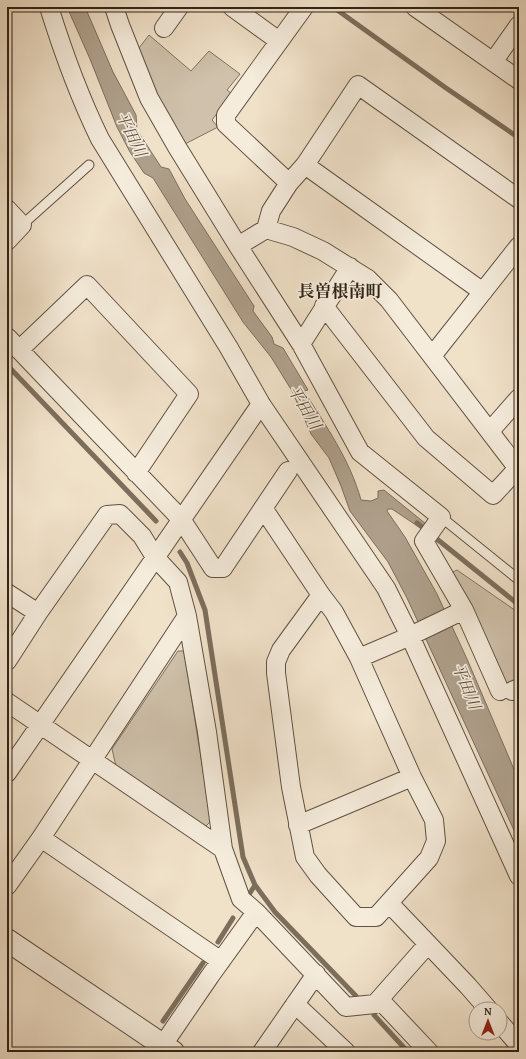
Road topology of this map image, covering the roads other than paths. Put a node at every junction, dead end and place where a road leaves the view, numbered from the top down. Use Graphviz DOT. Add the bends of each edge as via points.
graph roads {
  1 [pos="48,7"];
  2 [pos="114,7"];
  3 [pos="179,7"];
  4 [pos="232,7"];
  5 [pos="304,7"];
  6 [pos="415,7"];
  7 [pos="519,25"];
  8 [pos="164,28"];
  9 [pos="279,41"];
  10 [pos="493,62"];
  11 [pos="519,80"];
  12 [pos="88,165"];
  13 [pos="305,165"];
  14 [pos="290,183"];
  15 [pos="519,199"];
  16 [pos="7,209"];
  17 [pos="22,225"];
  18 [pos="266,229"];
  19 [pos="7,241"];
  20 [pos="238,246"];
  21 [pos="519,246"];
  22 [pos="350,267"];
  23 [pos="483,292"];
  24 [pos="324,306"];
  25 [pos="7,336"];
  26 [pos="301,344"];
  27 [pos="19,350"];
  28 [pos="432,356"];
  29 [pos="519,398"];
  30 [pos="261,404"];
  31 [pos="490,431"];
  32 [pos="518,469"];
  33 [pos="288,471"];
  34 [pos="136,473"];
  35 [pos="263,508"];
  36 [pos="181,519"];
  37 [pos="434,526"];
  38 [pos="155,557"];
  39 [pos="519,580"];
  40 [pos="7,593"];
  41 [pos="321,595"];
  42 [pos="460,612"];
  43 [pos="38,613"];
  44 [pos="187,616"];
  45 [pos="409,636"];
  46 [pos="359,658"];
  47 [pos="7,661"];
  48 [pos="510,690"];
  49 [pos="7,702"];
  50 [pos="40,724"];
  51 [pos="92,760"];
  52 [pos="7,773"];
  53 [pos="412,777"];
  54 [pos="298,825"];
  55 [pos="41,838"];
  56 [pos="223,849"];
  57 [pos="519,876"];
  58 [pos="7,886"];
  59 [pos="389,903"];
  60 [pos="256,912"];
  61 [pos="7,940"];
  62 [pos="428,944"];
  63 [pos="222,961"];
  64 [pos="316,974"];
  65 [pos="380,1000"];
  66 [pos="481,1001"];
  67 [pos="295,1004"];
  68 [pos="508,1033"];
  69 [pos="519,1046"];
  70 [pos="165,1050"];
  71 [pos="262,1052"];
  72 [pos="346,1052"];
  73 [pos="429,1052"];
  1 -- 30 [label="street" via="70,71 100,139"];
  2 -- 20 [label="street" via="149,98"];
  3 -- 8 [label="street"];
  4 -- 9 [label="street"];
  5 -- 9 [label="street"];
  6 -- 10 [label="street"];
  7 -- 10 [label="street"];
  9 -- 14 [label="street" via="226,115 226,124"];
  10 -- 11 [label="street"];
  12 -- 17 [label="lane"];
  13 -- 14 [label="street"];
  13 -- 15 [label="street" via="358,85"];
  13 -- 23 [label="street"];
  14 -- 18 [label="street" via="271,211"];
  16 -- 17 [label="street"];
  17 -- 19 [label="street"];
  18 -- 20 [label="street"];
  18 -- 22 [label="street" via="293,237"];
  20 -- 26 [label="street"];
  21 -- 23 [label="street"];
  22 -- 24 [label="street"];
  22 -- 28 [label="street" via="368,279 389,300"];
  23 -- 28 [label="street"];
  24 -- 26 [label="street"];
  24 -- 32 [label="street" via="426,438 493,495"];
  25 -- 27 [label="street"];
  26 -- 37 [label="street" via="360,452"];
  27 -- 34 [label="street"];
  27 -- 34 [label="street" via="87,285 189,394"];
  28 -- 31 [label="street"];
  29 -- 31 [label="street"];
  30 -- 36 [label="street"];
  30 -- 45 [label="street" via="386,588"];
  31 -- 32 [label="street"];
  33 -- 35 [label="street"];
  34 -- 36 [label="street"];
  35 -- 36 [label="street" via="223,568 213,568"];
  35 -- 41 [label="street"];
  36 -- 38 [label="street"];
  37 -- 39 [label="lane"];
  37 -- 42 [label="street" via="424,541"];
  38 -- 43 [label="street" via="142,536 120,514 107,516"];
  38 -- 44 [label="street" via="178,582"];
  38 -- 50 [label="street"];
  40 -- 43 [label="street"];
  41 -- 46 [label="street" via="334,612"];
  41 -- 54 [label="street" via="281,650 276,662"];
  42 -- 45 [label="street"];
  42 -- 48 [label="street"];
  43 -- 47 [label="street"];
  44 -- 51 [label="street"];
  44 -- 56 [label="street" via="207,732"];
  45 -- 46 [label="street"];
  45 -- 57 [label="street"];
  46 -- 53 [label="street"];
  49 -- 50 [label="street"];
  50 -- 51 [label="street"];
  50 -- 52 [label="street"];
  51 -- 55 [label="street"];
  51 -- 56 [label="street"];
  53 -- 54 [label="street"];
  53 -- 59 [label="street" via="434,820 436,841 429,858"];
  54 -- 59 [label="street" via="305,856 318,875 356,917 376,917"];
  55 -- 58 [label="street"];
  55 -- 63 [label="street"];
  56 -- 60 [label="street" via="241,899"];
  59 -- 62 [label="street"];
  60 -- 63 [label="street"];
  60 -- 64 [label="street"];
  61 -- 70 [label="street"];
  62 -- 65 [label="street"];
  62 -- 66 [label="street"];
  63 -- 70 [label="street"];
  64 -- 65 [label="street" via="346,1007 375,1004"];
  64 -- 67 [label="street"];
  65 -- 73 [label="street"];
  67 -- 71 [label="street"];
  67 -- 72 [label="street"];
  68 -- 69 [label="street"];
}
